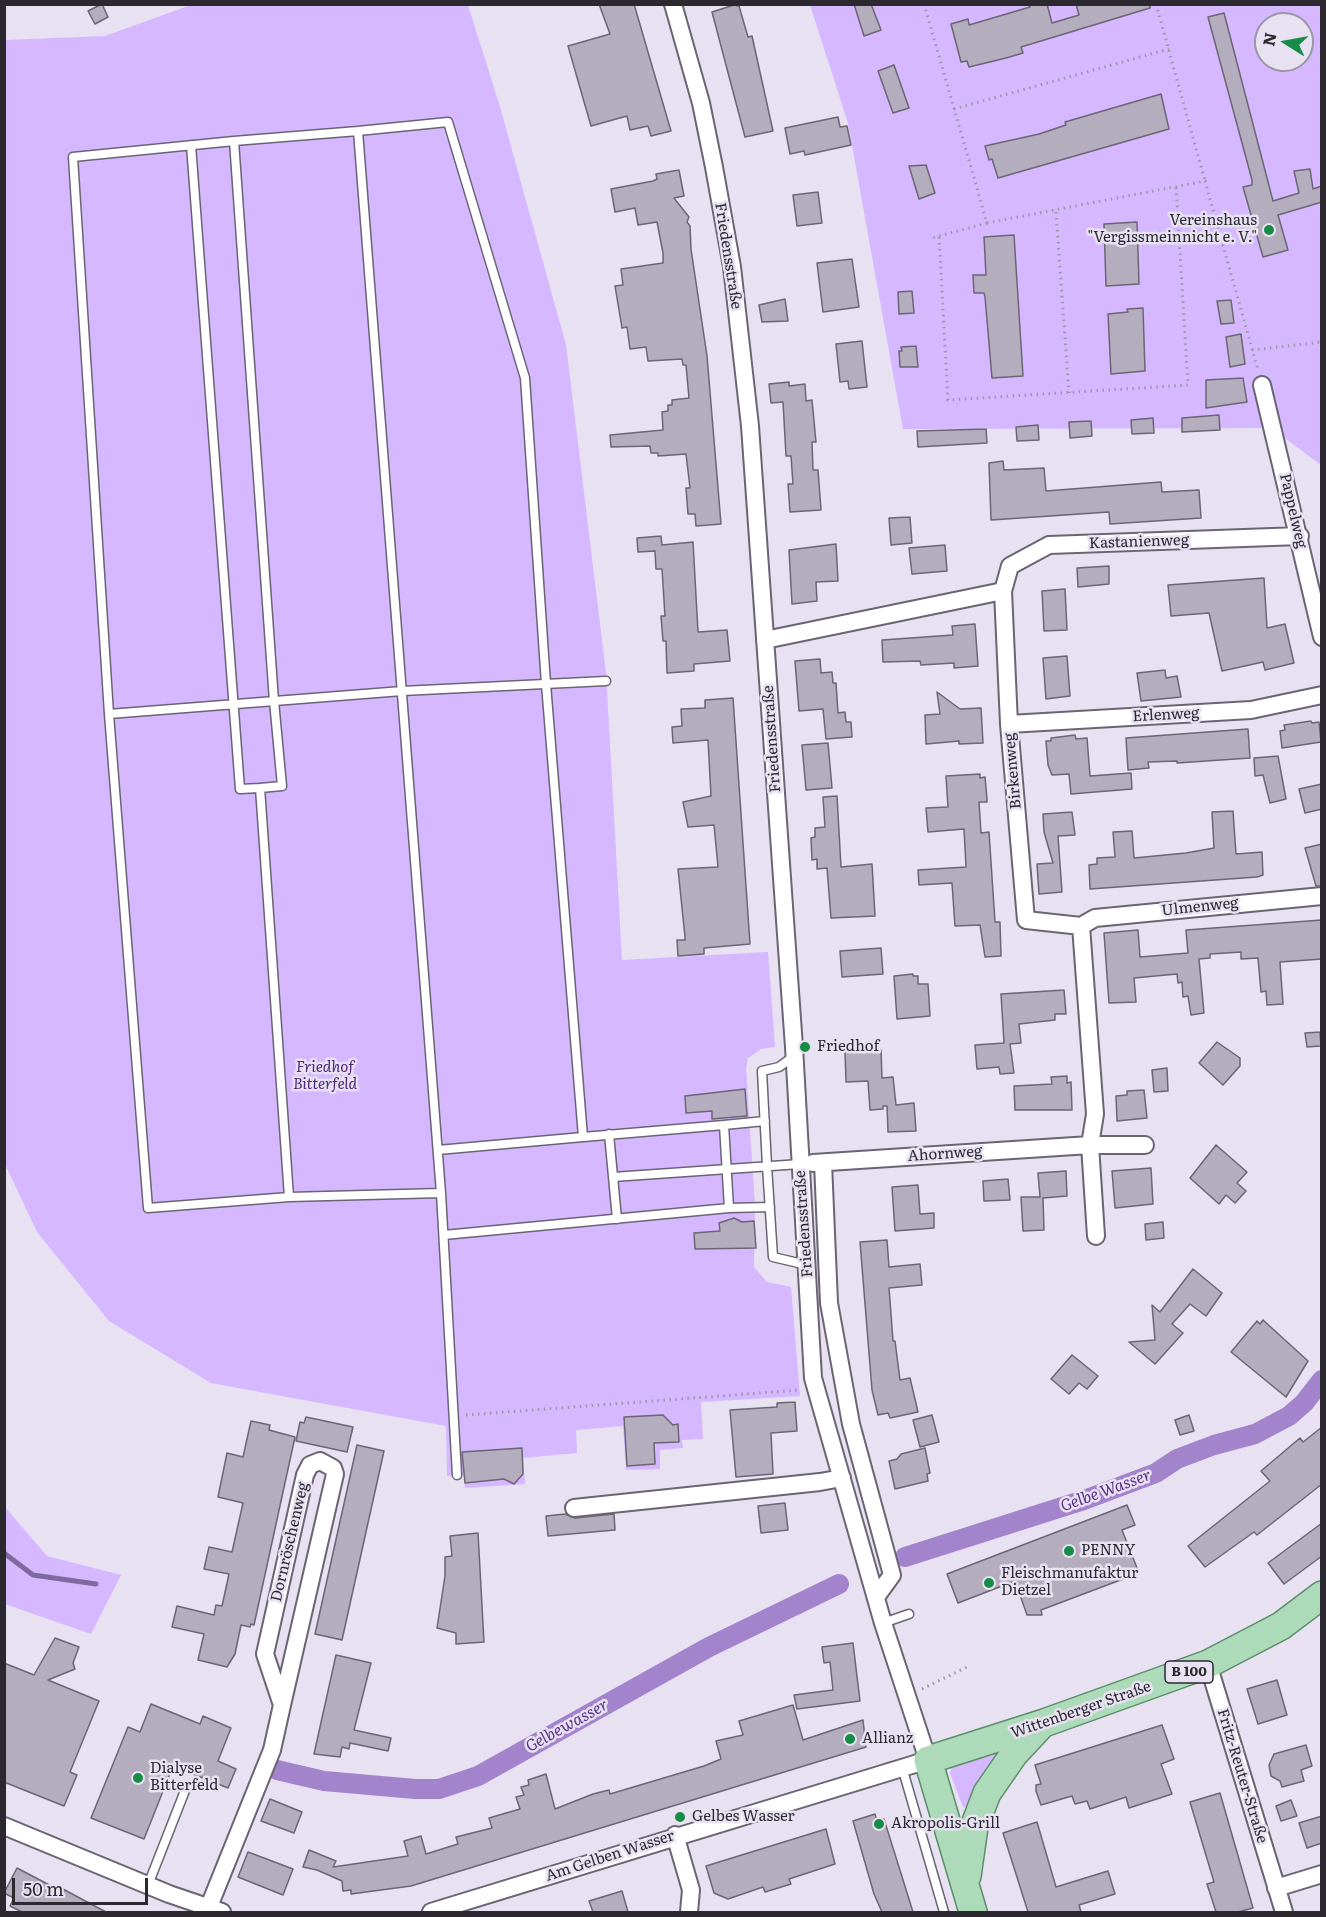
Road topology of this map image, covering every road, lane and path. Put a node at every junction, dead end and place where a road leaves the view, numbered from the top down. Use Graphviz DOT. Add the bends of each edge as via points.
graph roads {
  1 [pos="673,4"];
  2 [pos="924,4"];
  3 [pos="1156,4"];
  4 [pos="1168,50"];
  5 [pos="954,110"];
  6 [pos="358,130"];
  7 [pos="234,141"];
  8 [pos="191,145"];
  9 [pos="1205,181"];
  10 [pos="1176,186"];
  11 [pos="1056,212"];
  12 [pos="987,224"];
  13 [pos="939,237"];
  14 [pos="932,238"];
  15 [pos="1322,342"];
  16 [pos="1252,350"];
  17 [pos="1262,385"];
  18 [pos="1069,393"];
  19 [pos="1300,536"];
  20 [pos="1003,591"];
  21 [pos="1322,637"];
  22 [pos="765,640"];
  23 [pos="606,681"];
  24 [pos="546,684"];
  25 [pos="402,691"];
  26 [pos="1322,695"];
  27 [pos="273,701"];
  28 [pos="234,705"];
  29 [pos="109,714"];
  30 [pos="1009,724"];
  31 [pos="260,788"];
  32 [pos="1322,896"];
  33 [pos="1081,926"];
  34 [pos="795,1056"];
  35 [pos="765,1121"];
  36 [pos="724,1125"];
  37 [pos="609,1134"];
  38 [pos="583,1137"];
  39 [pos="1090,1145"];
  40 [pos="1145,1145"];
  41 [pos="438,1150"];
  42 [pos="823,1162"];
  43 [pos="800,1164"];
  44 [pos="767,1166"];
  45 [pos="727,1169"];
  46 [pos="613,1177"];
  47 [pos="441,1193"];
  48 [pos="289,1197"];
  49 [pos="770,1207"];
  50 [pos="729,1208"];
  51 [pos="617,1219"];
  52 [pos="444,1235"];
  53 [pos="1096,1236"];
  54 [pos="807,1265"];
  55 [pos="816,1389"];
  56 [pos="455,1416"];
  57 [pos="457,1475"];
  58 [pos="842,1478"];
  59 [pos="574,1508"];
  60 [pos="1322,1595"];
  61 [pos="876,1597"];
  62 [pos="909,1614"];
  63 [pos="884,1623"];
  64 [pos="1208,1665"];
  65 [pos="967,1666"];
  66 [pos="907,1696"];
  67 [pos="282,1706"];
  68 [pos="1044,1723"];
  69 [pos="928,1760"];
  70 [pos="902,1767"];
  71 [pos="186,1788"];
  72 [pos="4,1826"];
  73 [pos="675,1835"];
  74 [pos="1322,1874"];
  75 [pos="148,1885"];
  76 [pos="965,1886"];
  77 [pos="1276,1888"];
  78 [pos="457,1909"];
  79 [pos="215,1911"];
  80 [pos="431,1912"];
  81 [pos="689,1912"];
  82 [pos="944,1912"];
  83 [pos="973,1912"];
  84 [pos="1284,1912"];
  1 -- 22 [label="street, Friedensstraße" via="701,103 732,267 750,426"];
  2 -- 5 [label="path"];
  3 -- 4 [label="path"];
  4 -- 5 [label="path"];
  4 -- 9 [label="path"];
  5 -- 12 [label="path"];
  6 -- 7 [label="lane"];
  6 -- 24 [label="lane" via="448,122 525,378"];
  6 -- 25 [label="lane"];
  7 -- 8 [label="lane"];
  7 -- 27 [label="lane"];
  8 -- 28 [label="lane"];
  8 -- 29 [label="lane" via="73,157"];
  9 -- 10 [label="path"];
  9 -- 16 [label="path"];
  10 -- 11 [label="path"];
  10 -- 18 [label="path" via="1188,385"];
  11 -- 12 [label="path"];
  11 -- 18 [label="path"];
  12 -- 13 [label="path"];
  13 -- 14 [label="path"];
  13 -- 18 [label="path" via="948,400"];
  15 -- 16 [label="path"];
  16 -- 17 [label="path"];
  17 -- 19 [label="street, Pappelweg" via="1273,455"];
  19 -- 20 [label="street, Kastanienweg" via="1048,545 1010,566"];
  19 -- 21 [label="street, Pappelweg"];
  20 -- 22 [label="street"];
  20 -- 30 [label="street, Birkenweg"];
  22 -- 34 [label="street, Friedensstraße"];
  23 -- 24 [label="lane"];
  24 -- 25 [label="lane"];
  24 -- 38 [label="lane"];
  25 -- 27 [label="lane"];
  25 -- 41 [label="lane"];
  26 -- 30 [label="street, Erlenweg" via="1251,710"];
  27 -- 28 [label="lane"];
  27 -- 31 [label="lane" via="282,786"];
  28 -- 29 [label="lane"];
  28 -- 31 [label="lane" via="240,789"];
  29 -- 48 [label="lane" via="148,1208"];
  30 -- 33 [label="street, Birkenweg" via="1026,920"];
  31 -- 48 [label="lane"];
  32 -- 33 [label="street, Ulmenweg" via="1095,918"];
  33 -- 39 [label="street" via="1095,1114"];
  34 -- 35 [label="lane" via="779,1067 762,1071"];
  34 -- 43 [label="street, Friedensstraße"];
  35 -- 36 [label="lane"];
  35 -- 44 [label="lane"];
  36 -- 37 [label="lane"];
  36 -- 45 [label="lane"];
  37 -- 38 [label="lane"];
  37 -- 46 [label="lane"];
  38 -- 41 [label="lane"];
  39 -- 40 [label="street, Ahornweg"];
  39 -- 42 [label="street, Ahornweg"];
  39 -- 53 [label="street"];
  41 -- 47 [label="lane"];
  42 -- 43 [label="street, Ahornweg"];
  42 -- 61 [label="street, Friedensstraße" via="830,1303 851,1424 892,1575"];
  43 -- 44 [label="lane"];
  43 -- 54 [label="street, Friedensstraße"];
  44 -- 45 [label="lane"];
  44 -- 49 [label="lane"];
  45 -- 46 [label="lane"];
  45 -- 50 [label="lane"];
  46 -- 51 [label="lane"];
  47 -- 48 [label="lane"];
  47 -- 52 [label="lane"];
  49 -- 50 [label="lane"];
  49 -- 54 [label="lane" via="773,1257"];
  50 -- 51 [label="lane"];
  51 -- 52 [label="lane"];
  52 -- 56 [label="lane"];
  54 -- 55 [label="street, Friedensstraße"];
  55 -- 56 [label="path"];
  55 -- 58 [label="street, Friedensstraße"];
  56 -- 57 [label="lane"];
  58 -- 59 [label="street"];
  58 -- 61 [label="street, Friedensstraße"];
  60 -- 64 [label="main road, Wittenberger Straße / B 100" via="1281,1626"];
  61 -- 63 [label="street, Friedensstraße"];
  62 -- 63 [label="lane"];
  63 -- 66 [label="street, Friedensstraße"];
  64 -- 68 [label="main road, Wittenberger Straße / B 100"];
  64 -- 77 [label="street, Fritz-Reuter-Straße"];
  65 -- 66 [label="path"];
  66 -- 69 [label="street, Friedensstraße"];
  67 -- 67 [label="street, Dornröschenweg" via="335,1474 333,1468 320,1461 310,1465 305,1475 265,1654"];
  67 -- 79 [label="street, Dornröschenweg" via="272,1750"];
  68 -- 69 [label="main road, Wittenberger Straße / B 100"];
  68 -- 76 [label="main road, B 100" via="1014,1754 987,1794 974,1827"];
  69 -- 70 [label="street, Am Gelben Wasser"];
  69 -- 76 [label="main road, Friedensstraße / B 100"];
  70 -- 73 [label="street, Am Gelben Wasser"];
  70 -- 82 [label="lane"];
  71 -- 75 [label="lane"];
  72 -- 75 [label="street"];
  73 -- 78 [label="street, Am Gelben Wasser"];
  73 -- 81 [label="street" via="691,1890"];
  74 -- 77 [label="street"];
  75 -- 79 [label="street"];
  76 -- 83 [label="main road, Friedensstraße / B 100"];
  77 -- 84 [label="street, Fritz-Reuter-Straße"];
  78 -- 80 [label="street, Am Gelben Wasser"];
}
